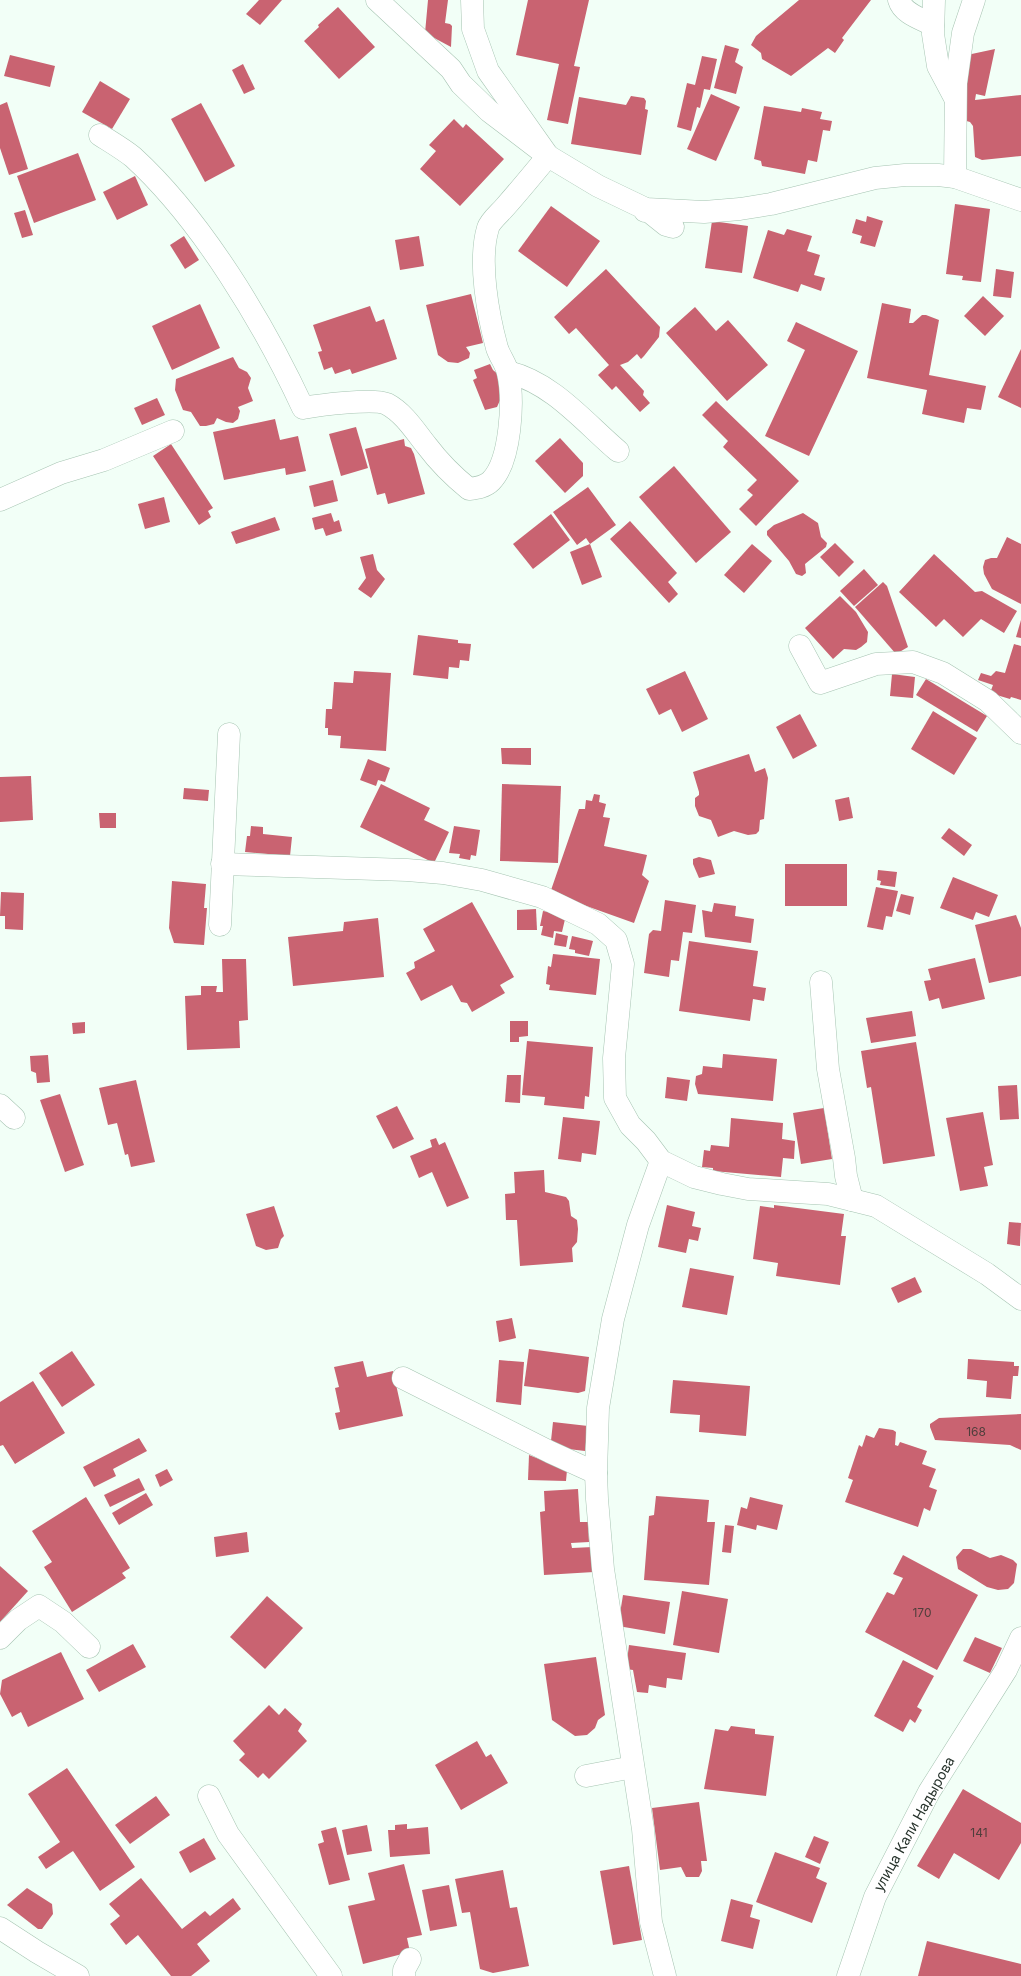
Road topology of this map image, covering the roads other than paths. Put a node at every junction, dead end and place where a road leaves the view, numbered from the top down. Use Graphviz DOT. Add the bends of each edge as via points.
graph roads {
  1 [pos="377,0"];
  2 [pos="472,0"];
  3 [pos="899,0"];
  4 [pos="934,0"];
  5 [pos="974,0"];
  6 [pos="933,25"];
  7 [pos="956,101"];
  8 [pos="100,135"];
  9 [pos="548,156"];
  10 [pos="955,177"];
  11 [pos="1021,200"];
  12 [pos="644,215"];
  13 [pos="673,227"];
  14 [pos="508,372"];
  15 [pos="173,431"];
  16 [pos="618,451"];
  17 [pos="0,500"];
  18 [pos="800,646"];
  19 [pos="1021,733"];
  20 [pos="229,734"];
  21 [pos="222,864"];
  22 [pos="220,925"];
  23 [pos="821,982"];
  24 [pos="662,1160"];
  25 [pos="852,1200"];
  26 [pos="1021,1299"];
  27 [pos="403,1378"];
  28 [pos="596,1473"];
  29 [pos="0,1638"];
  30 [pos="1021,1638"];
  31 [pos="89,1647"];
  32 [pos="633,1767"];
  33 [pos="586,1776"];
  34 [pos="208,1796"];
  35 [pos="0,1928"];
  36 [pos="78,1976"];
  37 [pos="331,1976"];
  38 [pos="665,1976"];
  39 [pos="848,1976"];
  1 -- 9 [label="street" via="451,69 461,84 489,111"];
  2 -- 9 [label="street" via="474,29 488,71"];
  3 -- 6 [label="street" via="907,12"];
  4 -- 6 [label="street"];
  5 -- 7 [label="street" via="963,34"];
  6 -- 7 [label="street" via="938,66"];
  7 -- 10 [label="street"];
  8 -- 14 [label="street" via="132,157 189,218 239,291 286,372 303,408 321,404 375,401 387,404 402,414 453,476 469,489 481,488 491,481 501,467 508,447"];
  9 -- 12 [label="street"];
  9 -- 14 [label="street" via="488,226 484,252 485,282 498,349"];
  10 -- 11 [label="street"];
  10 -- 12 [label="street" via="905,175 874,178 771,204 740,209"];
  12 -- 13 [label="street"];
  14 -- 16 [label="street" via="524,376 549,392"];
  15 -- 17 [label="street" via="104,460 61,473"];
  18 -- 19 [label="street" via="820,683 876,664 913,662 943,673 988,701"];
  20 -- 21 [label="street"];
  21 -- 22 [label="street"];
  21 -- 24 [label="street" via="443,873 482,880 542,897 598,924 616,940 623,964 614,1058 615,1098 630,1125"];
  23 -- 25 [label="street" via="828,1069"];
  24 -- 25 [label="street" via="694,1177 722,1184 748,1189 828,1194"];
  24 -- 28 [label="street" via="638,1225 613,1320 598,1408"];
  25 -- 26 [label="street" via="876,1206 987,1274"];
  27 -- 28 [label="street"];
  28 -- 32 [label="street" via="603,1569"];
  29 -- 31 [label="street" via="18,1620 38,1606 63,1622"];
  30 -- 39 [label="street, улица Кали Надырова" via="1006,1670 929,1792 875,1897"];
  32 -- 33 [label="street"];
  32 -- 38 [label="street" via="643,1829 651,1922"];
  34 -- 37 [label="street" via="228,1834"];
  35 -- 36 [label="street"];
}
